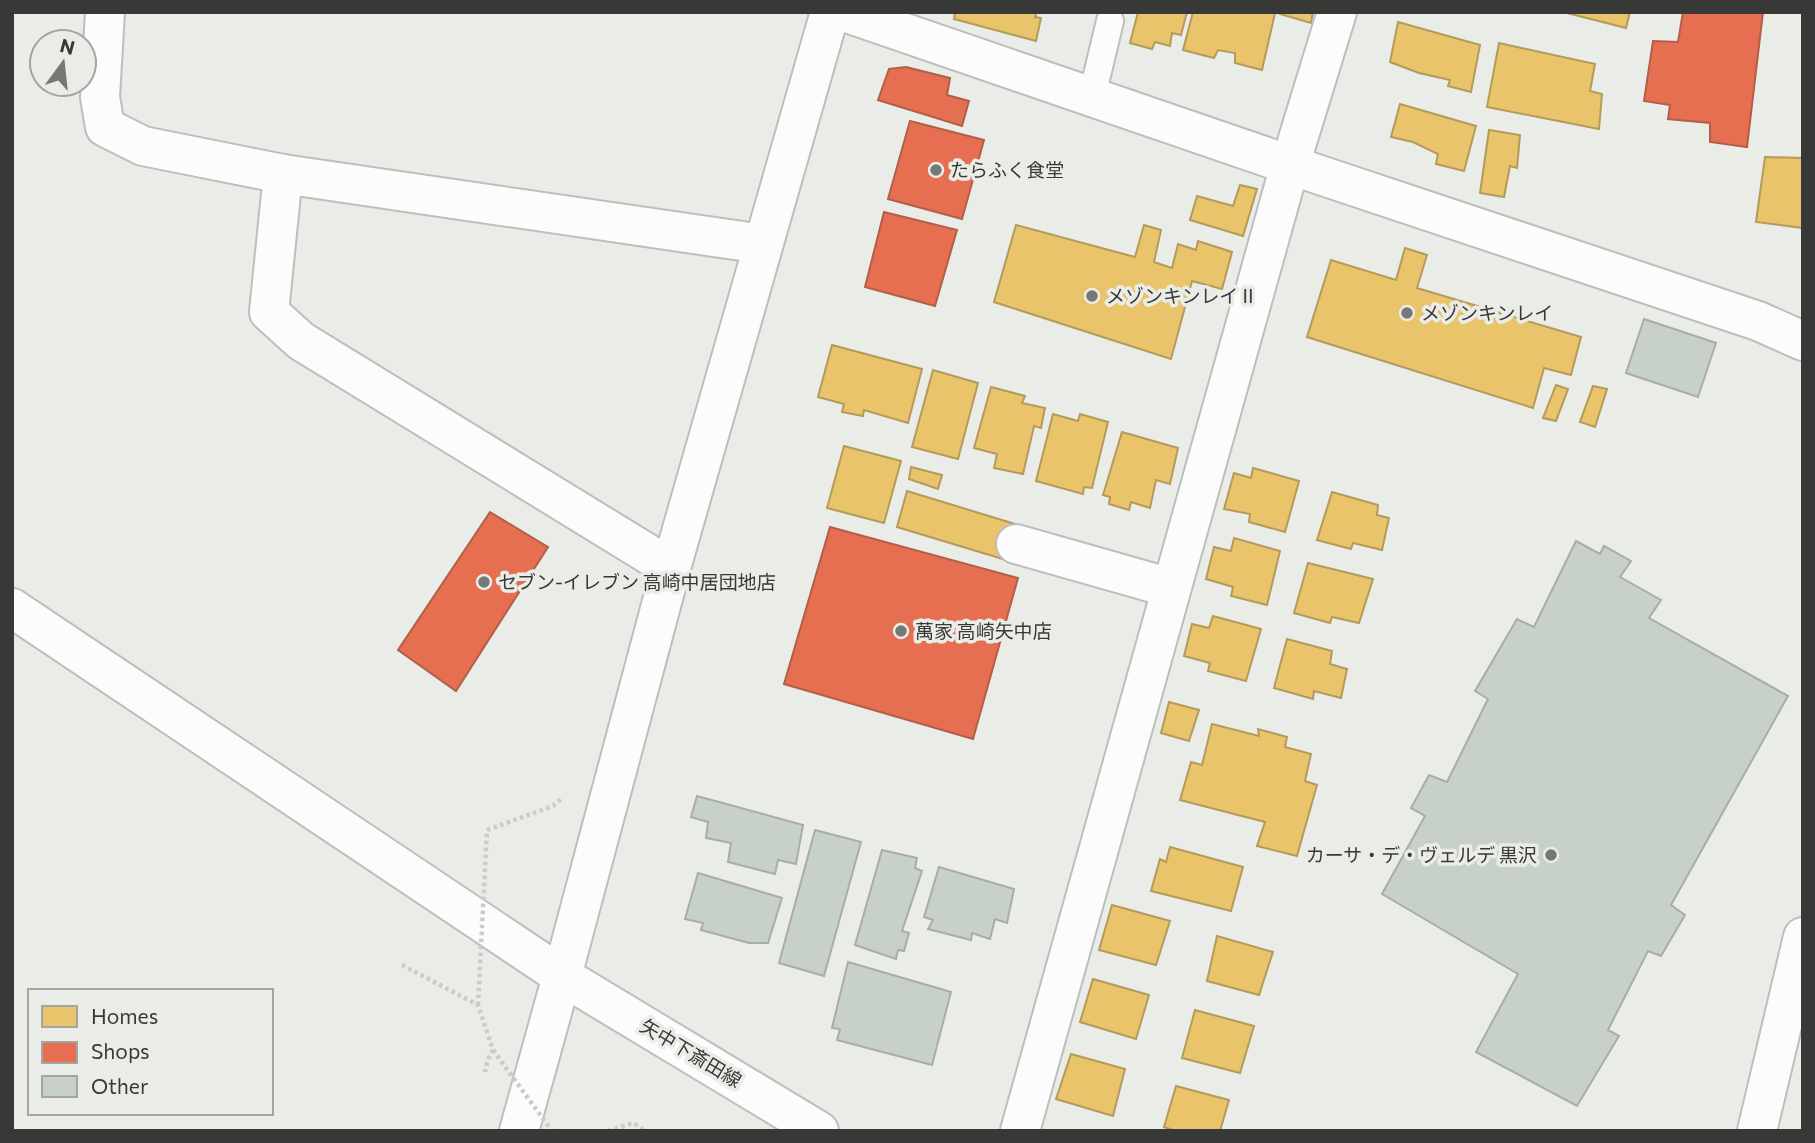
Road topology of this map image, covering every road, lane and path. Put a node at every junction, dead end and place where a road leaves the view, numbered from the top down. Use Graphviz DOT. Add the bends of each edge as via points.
graph roads {
  1 [pos="105,12"];
  2 [pos="830,12"];
  3 [pos="844,12"];
  4 [pos="1337,12"];
  5 [pos="1110,21"];
  6 [pos="1091,96"];
  7 [pos="1290,165"];
  8 [pos="283,174"];
  9 [pos="762,244"];
  10 [pos="1803,341"];
  11 [pos="1016,544"];
  12 [pos="671,568"];
  13 [pos="1171,588"];
  14 [pos="12,608"];
  15 [pos="562,789"];
  16 [pos="1803,937"];
  17 [pos="402,965"];
  18 [pos="562,976"];
  19 [pos="478,1005"];
  20 [pos="519,1131"];
  21 [pos="552,1131"];
  22 [pos="608,1131"];
  23 [pos="645,1131"];
  24 [pos="819,1131"];
  25 [pos="1020,1131"];
  26 [pos="1757,1131"];
  1 -- 8 [label="street" via="100,97 105,127 143,146"];
  2 -- 9 [label="street"];
  3 -- 6 [label="street"];
  4 -- 7 [label="street"];
  5 -- 6 [label="lane"];
  6 -- 7 [label="street"];
  7 -- 10 [label="street" via="1758,321"];
  7 -- 13 [label="street"];
  8 -- 9 [label="street"];
  8 -- 12 [label="street" via="269,312 302,341"];
  9 -- 12 [label="street"];
  11 -- 13 [label="street"];
  12 -- 18 [label="street"];
  13 -- 25 [label="street"];
  14 -- 18 [label="street, 矢中下斎田線"];
  15 -- 19 [label="path, bridge" via="553,806 486,830"];
  16 -- 26 [label="street"];
  17 -- 19 [label="path"];
  18 -- 20 [label="street"];
  18 -- 24 [label="street, 矢中下斎田線"];
  19 -- 21 [label="path, bridge" via="494,1050"];
  22 -- 23 [label="path" via="633,1123"];
}
